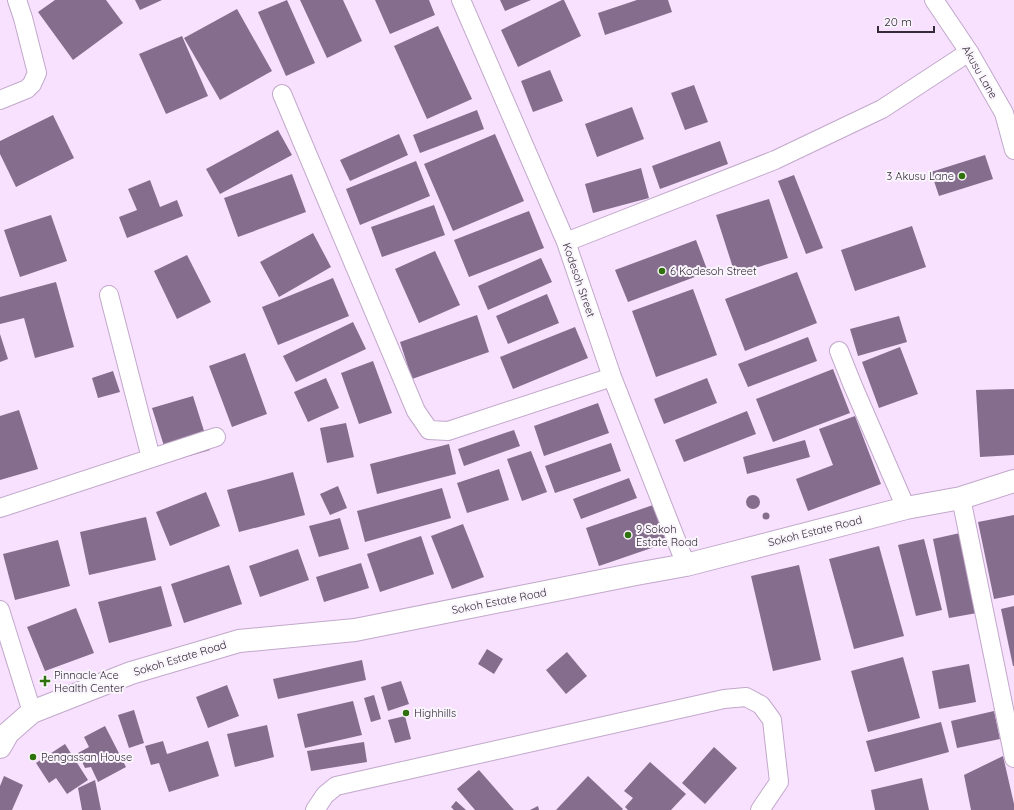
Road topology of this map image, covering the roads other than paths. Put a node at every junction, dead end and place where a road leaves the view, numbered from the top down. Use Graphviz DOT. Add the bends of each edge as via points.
graph roads {
  1 [pos="17,0"];
  2 [pos="461,0"];
  3 [pos="934,0"];
  4 [pos="969,52"];
  5 [pos="282,94"];
  6 [pos="0,100"];
  7 [pos="1014,150"];
  8 [pos="566,242"];
  9 [pos="109,295"];
  10 [pos="839,351"];
  11 [pos="612,376"];
  12 [pos="216,437"];
  13 [pos="150,458"];
  14 [pos="1014,480"];
  15 [pos="961,498"];
  16 [pos="0,508"];
  17 [pos="906,508"];
  18 [pos="686,566"];
  19 [pos="0,610"];
  20 [pos="32,712"];
  21 [pos="0,747"];
  22 [pos="1014,758"];
  23 [pos="315,810"];
  24 [pos="760,810"];
  1 -- 6 [label="street" via="37,73 26,90"];
  2 -- 8 [label="street, Kodesoh Street"];
  3 -- 4 [label="street, Akusu Lane"];
  4 -- 7 [label="street, Akusu Lane" via="1004,113"];
  4 -- 8 [label="street" via="882,109 775,160"];
  5 -- 11 [label="street" via="416,411 429,430 448,431"];
  8 -- 11 [label="street, Kodesoh Street"];
  9 -- 13 [label="street"];
  10 -- 17 [label="street"];
  11 -- 18 [label="street, Kodesoh Street"];
  12 -- 13 [label="street"];
  13 -- 16 [label="street"];
  14 -- 15 [label="street, Sokoh Estate Road"];
  15 -- 17 [label="street, Sokoh Estate Road"];
  15 -- 22 [label="street"];
  17 -- 18 [label="street, Sokoh Estate Road"];
  18 -- 20 [label="street, Sokoh Estate Road" via="355,630 239,641 131,673"];
  19 -- 20 [label="street"];
  20 -- 21 [label="street, Sokoh Estate Road" via="8,733"];
  23 -- 24 [label="street" via="325,794 336,786 724,699 746,697 761,705 772,720 779,782"];
}
